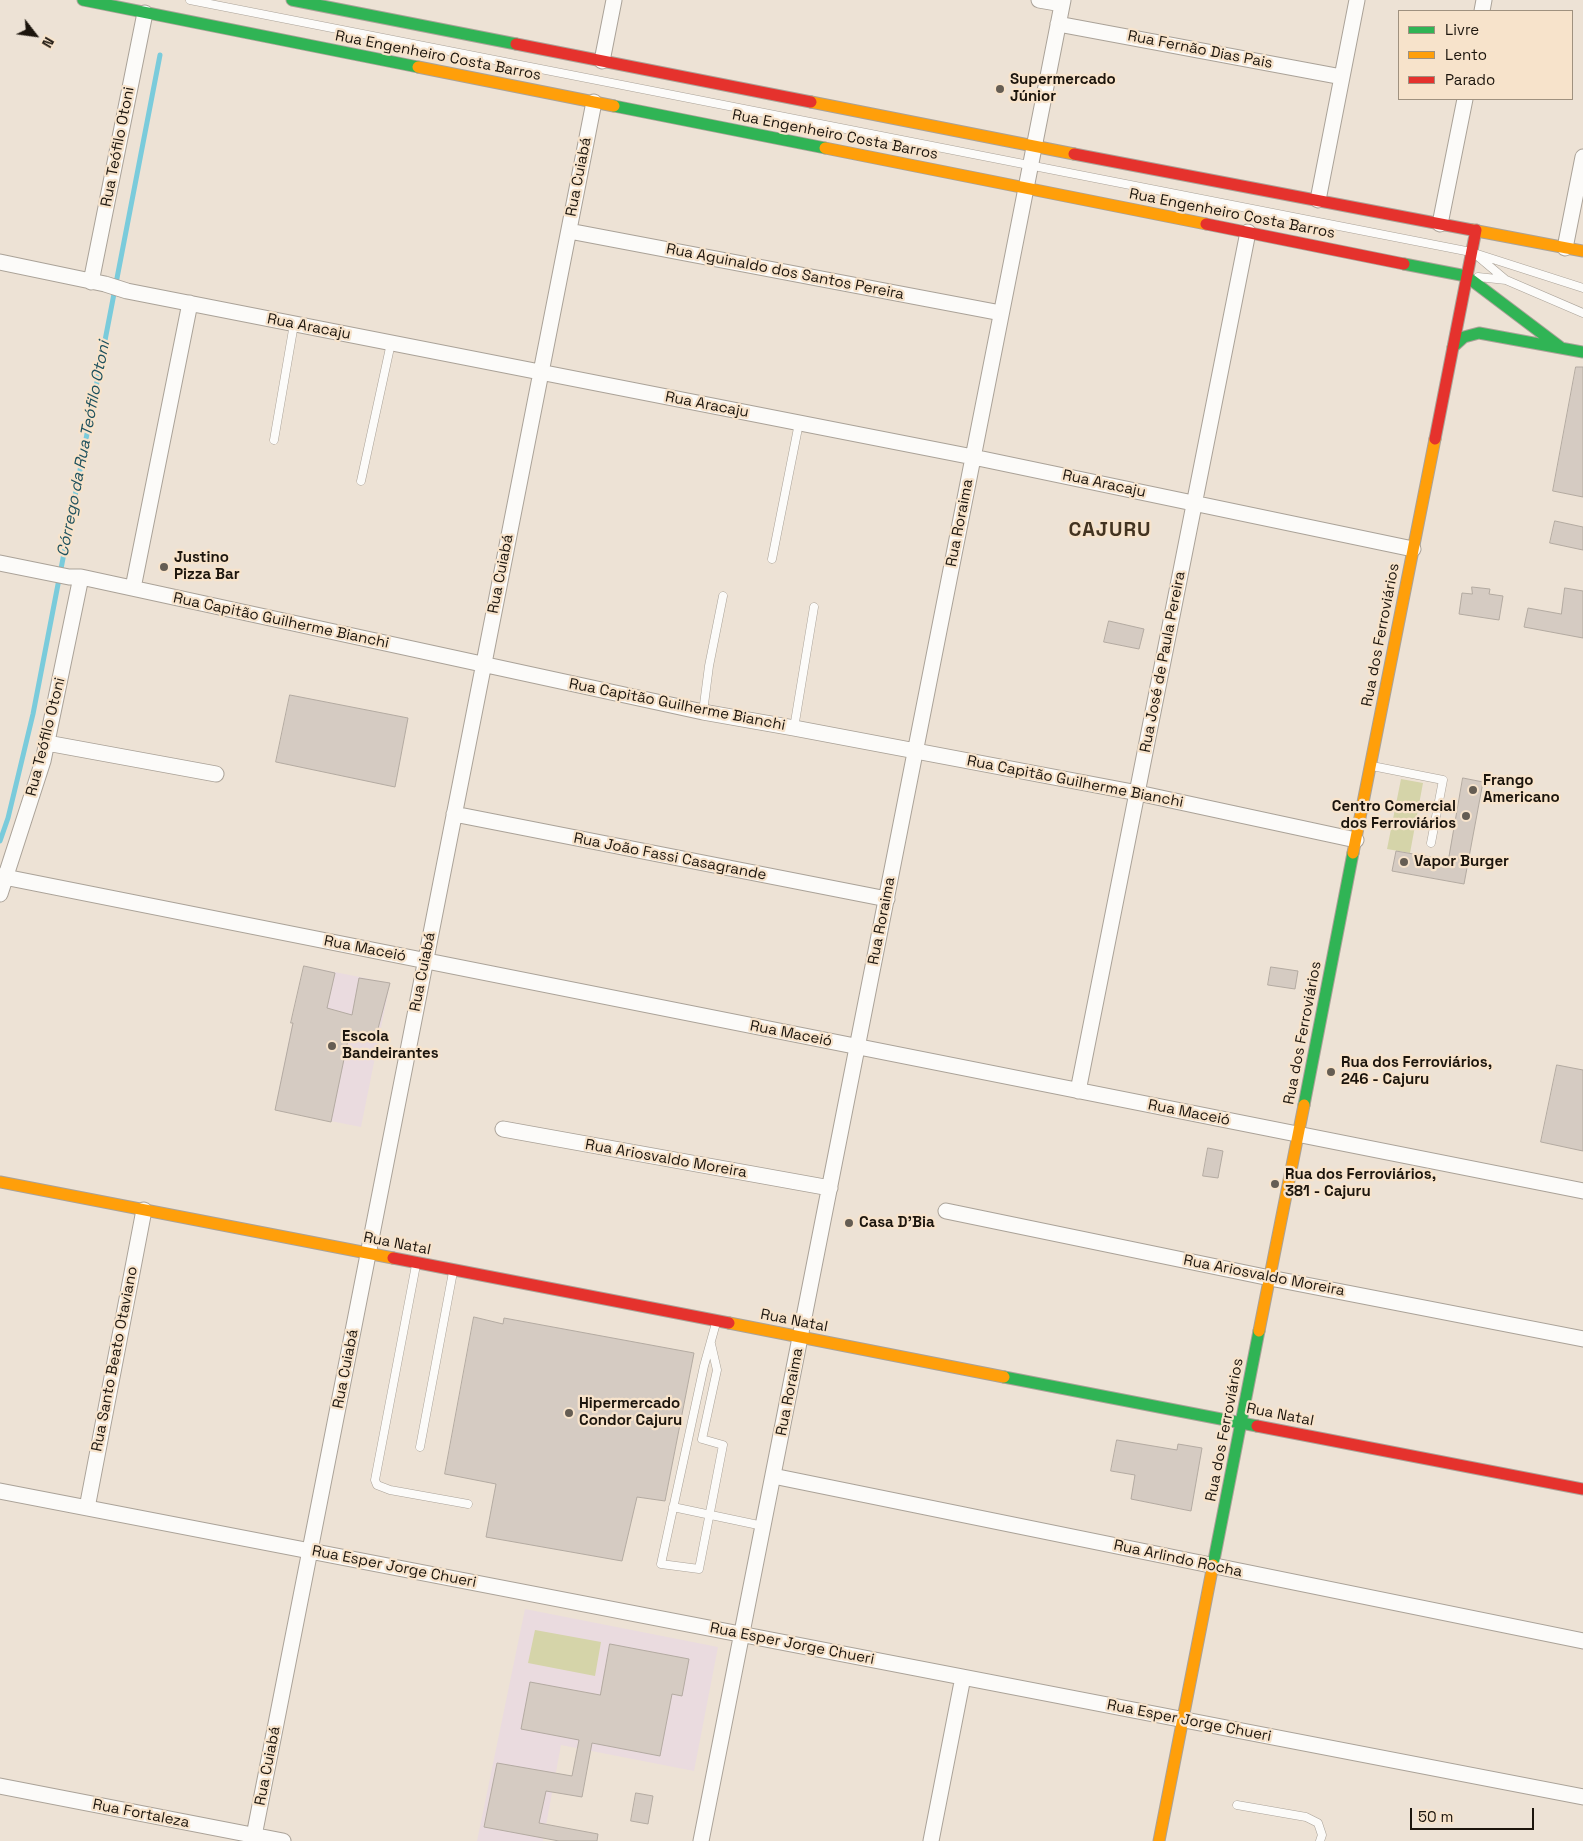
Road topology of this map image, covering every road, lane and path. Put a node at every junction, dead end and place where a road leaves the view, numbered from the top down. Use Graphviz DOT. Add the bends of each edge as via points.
graph roads {
  1 [pos="82,0"];
  2 [pos="190,0"];
  3 [pos="292,0"];
  4 [pos="614,0"];
  5 [pos="1038,0"];
  6 [pos="1357,0"];
  7 [pos="1063,2"];
  8 [pos="145,12"];
  9 [pos="1058,24"];
  10 [pos="602,61"];
  11 [pos="1342,77"];
  12 [pos="1465,100"];
  13 [pos="594,102"];
  14 [pos="1034,146"];
  15 [pos="1583,157"];
  16 [pos="1030,165"];
  17 [pos="1026,188"];
  18 [pos="1318,200"];
  19 [pos="1440,224"];
  20 [pos="569,230"];
  21 [pos="1476,230"];
  22 [pos="1248,232"];
  23 [pos="1565,248"];
  24 [pos="1583,251"];
  25 [pos="1471,252"];
  26 [pos="0,262"];
  27 [pos="1466,276"];
  28 [pos="1506,280"];
  29 [pos="98,283"];
  30 [pos="1583,288"];
  31 [pos="190,303"];
  32 [pos="1002,313"];
  33 [pos="1583,313"];
  34 [pos="294,324"];
  35 [pos="391,343"];
  36 [pos="1453,347"];
  37 [pos="1560,347"];
  38 [pos="1583,352"];
  39 [pos="541,371"];
  40 [pos="799,423"];
  41 [pos="274,440"];
  42 [pos="973,457"];
  43 [pos="361,481"];
  44 [pos="1195,502"];
  45 [pos="1413,549"];
  46 [pos="772,559"];
  47 [pos="0,563"];
  48 [pos="75,577"];
  49 [pos="134,588"];
  50 [pos="723,596"];
  51 [pos="814,607"];
  52 [pos="483,666"];
  53 [pos="703,712"];
  54 [pos="794,728"];
  55 [pos="47,743"];
  56 [pos="916,750"];
  57 [pos="1370,766"];
  58 [pos="216,774"];
  59 [pos="1138,793"];
  60 [pos="454,814"];
  61 [pos="1356,840"];
  62 [pos="1431,843"];
  63 [pos="3,877"];
  64 [pos="0,894"];
  65 [pos="886,899"];
  66 [pos="425,961"];
  67 [pos="857,1047"];
  68 [pos="1078,1091"];
  69 [pos="503,1129"];
  70 [pos="1298,1135"];
  71 [pos="0,1182"];
  72 [pos="830,1188"];
  73 [pos="1583,1191"];
  74 [pos="144,1210"];
  75 [pos="946,1211"];
  76 [pos="368,1253"];
  77 [pos="416,1263"];
  78 [pos="453,1270"];
  79 [pos="1270,1278"];
  80 [pos="717,1321"];
  81 [pos="800,1337"];
  82 [pos="1583,1339"];
  83 [pos="711,1344"];
  84 [pos="1241,1423"];
  85 [pos="420,1447"];
  86 [pos="773,1476"];
  87 [pos="1583,1489"];
  88 [pos="0,1491"];
  89 [pos="468,1504"];
  90 [pos="673,1507"];
  91 [pos="87,1508"];
  92 [pos="709,1514"];
  93 [pos="763,1526"];
  94 [pos="310,1551"];
  95 [pos="1213,1566"];
  96 [pos="742,1634"];
  97 [pos="1583,1641"];
  98 [pos="963,1677"];
  99 [pos="1183,1720"];
  100 [pos="0,1786"];
  101 [pos="1583,1797"];
  102 [pos="1237,1804"];
  103 [pos="254,1838"];
  104 [pos="283,1841"];
  105 [pos="701,1841"];
  106 [pos="931,1841"];
  107 [pos="1159,1841"];
  108 [pos="1320,1841"];
  1 -- 8 [label="street, Rua Engenheiro Costa Barros"];
  2 -- 16 [label="lane"];
  3 -- 10 [label="street, Rua Engenheiro Costa Barros"];
  4 -- 10 [label="street"];
  5 -- 7 [label="street"];
  6 -- 11 [label="street"];
  7 -- 9 [label="street, Rua Roraima"];
  8 -- 13 [label="street, Rua Engenheiro Costa Barros"];
  8 -- 29 [label="street, Rua Teófilo Otoni"];
  9 -- 11 [label="street, Rua Fernão Dias Pais"];
  9 -- 14 [label="street, Rua Roraima"];
  10 -- 14 [label="street, Rua Engenheiro Costa Barros"];
  11 -- 18 [label="street"];
  12 -- 19 [label="street"];
  13 -- 17 [label="street, Rua Engenheiro Costa Barros"];
  13 -- 20 [label="street, Rua Cuiabá"];
  14 -- 16 [label="street, Rua Roraima"];
  14 -- 18 [label="street, Rua Engenheiro Costa Barros"];
  15 -- 23 [label="street"];
  16 -- 17 [label="street, Rua Roraima"];
  16 -- 25 [label="lane"];
  17 -- 22 [label="street, Rua Engenheiro Costa Barros"];
  17 -- 32 [label="street, Rua Roraima"];
  18 -- 19 [label="street, Rua Engenheiro Costa Barros"];
  19 -- 21 [label="street, Rua Engenheiro Costa Barros"];
  20 -- 32 [label="street, Rua Aguinaldo dos Santos Pereira"];
  20 -- 39 [label="street, Rua Cuiabá"];
  21 -- 23 [label="street, Rua Engenheiro Costa Barros"];
  21 -- 25 [label="street, Rua dos Ferroviários"];
  22 -- 27 [label="street, Rua Engenheiro Costa Barros"];
  22 -- 44 [label="street, Rua José de Paula Pereira"];
  23 -- 24 [label="street, Rua Engenheiro Costa Barros"];
  25 -- 27 [label="street, Rua dos Ferroviários"];
  25 -- 28 [label="lane"];
  25 -- 30 [label="lane"];
  26 -- 29 [label="street, Rua Aracaju"];
  27 -- 28 [label="lane"];
  27 -- 36 [label="street, Rua dos Ferroviários"];
  27 -- 37 [label="street, Rua Engenheiro Costa Barros"];
  28 -- 33 [label="lane"];
  29 -- 31 [label="street, Rua Aracaju"];
  31 -- 34 [label="street, Rua Aracaju"];
  31 -- 49 [label="street"];
  32 -- 42 [label="street, Rua Roraima"];
  34 -- 35 [label="street, Rua Aracaju"];
  34 -- 41 [label="lane"];
  35 -- 39 [label="street, Rua Aracaju"];
  35 -- 43 [label="lane"];
  36 -- 37 [label="street, Rua Engenheiro Costa Barros" via="1470,334 1479,333"];
  36 -- 45 [label="street, Rua dos Ferroviários"];
  37 -- 38 [label="street, Rua Engenheiro Costa Barros"];
  39 -- 40 [label="street, Rua Aracaju"];
  39 -- 52 [label="street, Rua Cuiabá"];
  40 -- 42 [label="street, Rua Aracaju"];
  40 -- 46 [label="lane"];
  42 -- 44 [label="street, Rua Aracaju"];
  42 -- 56 [label="street, Rua Roraima"];
  44 -- 45 [label="street, Rua Aracaju"];
  44 -- 59 [label="street, Rua José de Paula Pereira"];
  45 -- 57 [label="street, Rua dos Ferroviários"];
  47 -- 48 [label="street, Rua Capitão Guilherme Bianchi"];
  48 -- 49 [label="street, Rua Capitão Guilherme Bianchi"];
  48 -- 55 [label="street, Rua Teófilo Otoni"];
  49 -- 52 [label="street, Rua Capitão Guilherme Bianchi"];
  50 -- 53 [label="lane"];
  51 -- 54 [label="lane"];
  52 -- 53 [label="street, Rua Capitão Guilherme Bianchi"];
  52 -- 60 [label="street, Rua Cuiabá"];
  53 -- 54 [label="street, Rua Capitão Guilherme Bianchi"];
  54 -- 56 [label="street, Rua Capitão Guilherme Bianchi"];
  55 -- 58 [label="street"];
  55 -- 63 [label="street, Rua Teófilo Otoni"];
  56 -- 59 [label="street, Rua Capitão Guilherme Bianchi"];
  56 -- 65 [label="street, Rua Roraima"];
  57 -- 61 [label="street, Rua dos Ferroviários"];
  57 -- 62 [label="lane" via="1443,780"];
  59 -- 61 [label="street, Rua Capitão Guilherme Bianchi"];
  59 -- 68 [label="street, Rua José de Paula Pereira"];
  60 -- 65 [label="street, Rua João Fassi Casagrande"];
  60 -- 66 [label="street, Rua Cuiabá"];
  61 -- 70 [label="street, Rua dos Ferroviários"];
  63 -- 64 [label="street, Rua Teófilo Otoni"];
  63 -- 66 [label="street, Rua Maceió"];
  65 -- 67 [label="street, Rua Roraima"];
  66 -- 67 [label="street, Rua Maceió"];
  66 -- 76 [label="street, Rua Cuiabá"];
  67 -- 68 [label="street, Rua Maceió"];
  67 -- 72 [label="street, Rua Roraima"];
  68 -- 70 [label="street, Rua Maceió"];
  69 -- 72 [label="street, Rua Ariosvaldo Moreira"];
  70 -- 73 [label="street, Rua Maceió"];
  70 -- 79 [label="street, Rua dos Ferroviários"];
  71 -- 74 [label="street, Rua Natal"];
  72 -- 81 [label="street, Rua Roraima"];
  74 -- 76 [label="street, Rua Natal"];
  74 -- 91 [label="street, Rua Santo Beato Otaviano"];
  75 -- 79 [label="street, Rua Ariosvaldo Moreira"];
  76 -- 77 [label="street, Rua Natal"];
  76 -- 94 [label="street, Rua Cuiabá"];
  77 -- 78 [label="street, Rua Natal"];
  77 -- 89 [label="lane" via="375,1480 377,1485 390,1490"];
  78 -- 80 [label="street, Rua Natal"];
  78 -- 85 [label="lane"];
  79 -- 82 [label="street, Rua Ariosvaldo Moreira"];
  79 -- 84 [label="street, Rua dos Ferroviários"];
  80 -- 81 [label="street, Rua Natal"];
  80 -- 83 [label="lane"];
  81 -- 84 [label="street, Rua Natal"];
  81 -- 86 [label="street, Rua Roraima"];
  83 -- 90 [label="lane"];
  83 -- 92 [label="lane" via="716,1370 702,1439 723,1445"];
  84 -- 87 [label="street, Rua Natal"];
  84 -- 95 [label="street, Rua dos Ferroviários"];
  86 -- 93 [label="street, Rua Roraima"];
  86 -- 95 [label="street, Rua Arlindo Rocha"];
  88 -- 91 [label="street, Rua Esper Jorge Chueri"];
  90 -- 92 [label="lane"];
  90 -- 92 [label="lane" via="661,1564 700,1569"];
  91 -- 94 [label="street, Rua Esper Jorge Chueri"];
  92 -- 93 [label="lane"];
  93 -- 96 [label="street, Rua Roraima"];
  94 -- 96 [label="street, Rua Esper Jorge Chueri"];
  94 -- 103 [label="street, Rua Cuiabá"];
  95 -- 97 [label="street, Rua Arlindo Rocha"];
  95 -- 99 [label="street, Rua dos Ferroviários"];
  96 -- 98 [label="street, Rua Esper Jorge Chueri"];
  96 -- 105 [label="street, Rua Roraima"];
  98 -- 99 [label="street, Rua Esper Jorge Chueri"];
  98 -- 106 [label="street"];
  99 -- 101 [label="street, Rua Esper Jorge Chueri"];
  99 -- 107 [label="street, Rua dos Ferroviários"];
  100 -- 103 [label="street, Rua Fortaleza"];
  102 -- 108 [label="lane" via="1306,1817 1318,1823 1322,1835"];
  103 -- 104 [label="street, Rua Fortaleza"];
}
